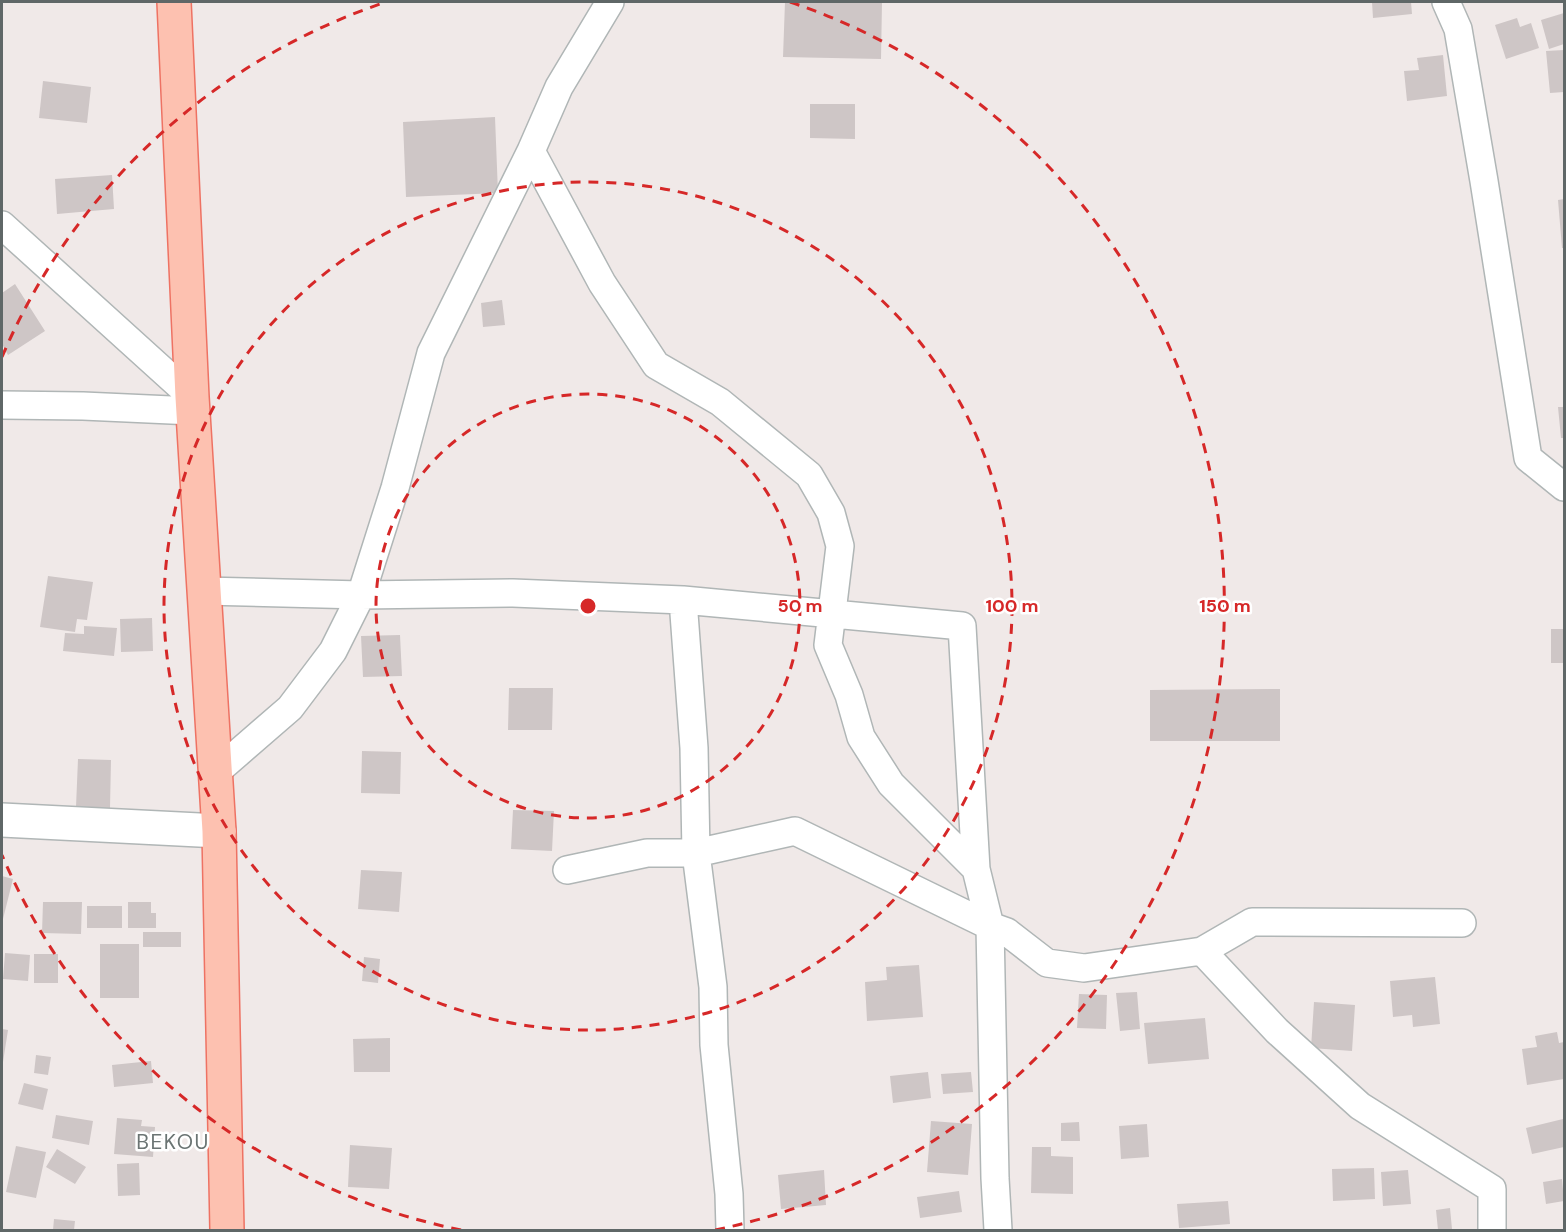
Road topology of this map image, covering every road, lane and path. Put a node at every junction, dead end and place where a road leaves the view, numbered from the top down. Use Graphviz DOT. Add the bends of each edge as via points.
graph roads {
  1 [pos="174,2"];
  2 [pos="610,2"];
  3 [pos="1446,2"];
  4 [pos="531,151"];
  5 [pos="2,225"];
  6 [pos="192,404"];
  7 [pos="2,405"];
  8 [pos="1564,487"];
  9 [pos="204,591"];
  10 [pos="361,595"];
  11 [pos="682,600"];
  12 [pos="832,614"];
  13 [pos="215,773"];
  14 [pos="2,820"];
  15 [pos="219,831"];
  16 [pos="696,853"];
  17 [pos="976,869"];
  18 [pos="567,870"];
  19 [pos="1462,923"];
  20 [pos="990,926"];
  21 [pos="1202,951"];
  22 [pos="227,1230"];
  23 [pos="730,1230"];
  24 [pos="998,1230"];
  25 [pos="1492,1230"];
  1 -- 6 [label="main road"];
  2 -- 4 [label="street" via="559,87"];
  3 -- 8 [label="street" via="1458,29 1528,458"];
  4 -- 10 [label="street" via="431,353"];
  4 -- 12 [label="street" via="602,283 656,365 720,402 808,475 831,513 840,546"];
  5 -- 6 [label="street"];
  6 -- 7 [label="street"];
  6 -- 9 [label="main road"];
  9 -- 10 [label="street"];
  9 -- 13 [label="main road"];
  10 -- 11 [label="street" via="513,594"];
  10 -- 13 [label="street" via="333,651 290,708"];
  11 -- 12 [label="street"];
  11 -- 16 [label="street" via="694,748"];
  12 -- 17 [label="street" via="828,645 861,737 891,784"];
  12 -- 17 [label="street" via="962,626"];
  13 -- 15 [label="main road"];
  14 -- 15 [label="street"];
  15 -- 22 [label="main road"];
  16 -- 18 [label="street" via="647,854"];
  16 -- 20 [label="street" via="795,831"];
  16 -- 23 [label="street" via="713,987 714,1046"];
  17 -- 20 [label="street"];
  19 -- 21 [label="street" via="1252,922"];
  20 -- 21 [label="street" via="1007,932 1047,963 1084,968"];
  20 -- 24 [label="street"];
  21 -- 25 [label="street" via="1277,1031 1360,1106 1492,1188"];
}
